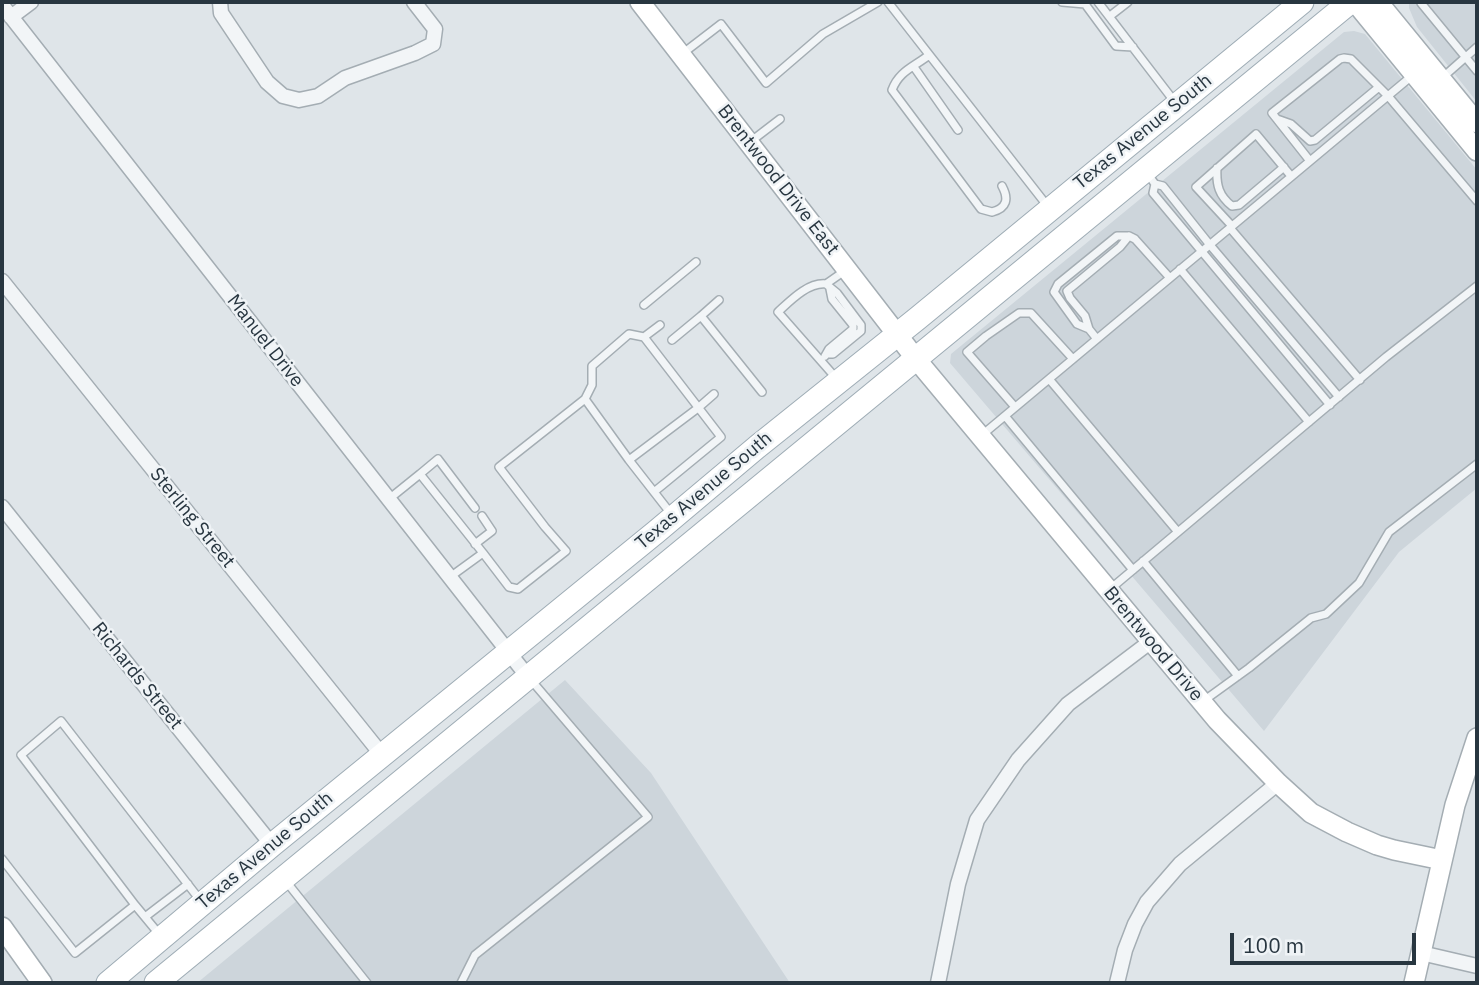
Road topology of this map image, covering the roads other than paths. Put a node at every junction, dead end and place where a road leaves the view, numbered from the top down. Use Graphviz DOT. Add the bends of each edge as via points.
graph roads {
  1 [pos="32,2"];
  2 [pos="220,2"];
  3 [pos="414,2"];
  4 [pos="640,2"];
  5 [pos="878,2"];
  6 [pos="888,2"];
  7 [pos="1062,2"];
  8 [pos="1098,2"];
  9 [pos="1302,2"];
  10 [pos="1352,2"];
  11 [pos="1378,2"];
  12 [pos="1421,2"];
  13 [pos="1123,3"];
  14 [pos="6,11"];
  15 [pos="1110,16"];
  16 [pos="1133,47"];
  17 [pos="1477,47"];
  18 [pos="681,55"];
  19 [pos="929,55"];
  20 [pos="1465,57"];
  21 [pos="914,66"];
  22 [pos="1477,71"];
  23 [pos="1414,74"];
  24 [pos="1441,79"];
  25 [pos="1379,87"];
  26 [pos="1388,96"];
  27 [pos="1177,104"];
  28 [pos="780,119"];
  29 [pos="1277,119"];
  30 [pos="1477,122"];
  31 [pos="958,130"];
  32 [pos="749,143"];
  33 [pos="1477,151"];
  34 [pos="1310,161"];
  35 [pos="1284,167"];
  36 [pos="1217,168"];
  37 [pos="1292,176"];
  38 [pos="1150,177"];
  39 [pos="1002,186"];
  40 [pos="1477,201"];
  41 [pos="1049,208"];
  42 [pos="1231,227"];
  43 [pos="1129,236"];
  44 [pos="1210,245"];
  45 [pos="1202,251"];
  46 [pos="696,262"];
  47 [pos="847,269"];
  48 [pos="1180,269"];
  49 [pos="1170,278"];
  50 [pos="2,281"];
  51 [pos="1477,286"];
  52 [pos="828,287"];
  53 [pos="719,300"];
  54 [pos="644,305"];
  55 [pos="701,316"];
  56 [pos="660,326"];
  57 [pos="1089,329"];
  58 [pos="898,334"];
  59 [pos="644,337"];
  60 [pos="1097,339"];
  61 [pos="672,340"];
  62 [pos="916,359"];
  63 [pos="1073,359"];
  64 [pos="820,360"];
  65 [pos="1049,379"];
  66 [pos="1360,380"];
  67 [pos="838,382"];
  68 [pos="762,392"];
  69 [pos="714,394"];
  70 [pos="1339,397"];
  71 [pos="585,399"];
  72 [pos="1330,405"];
  73 [pos="1015,407"];
  74 [pos="698,408"];
  75 [pos="1005,416"];
  76 [pos="1309,422"];
  77 [pos="981,436"];
  78 [pos="629,460"];
  79 [pos="1477,464"];
  80 [pos="420,474"];
  81 [pos="654,492"];
  82 [pos="389,499"];
  83 [pos="2,507"];
  84 [pos="475,508"];
  85 [pos="482,516"];
  86 [pos="674,517"];
  87 [pos="1178,531"];
  88 [pos="475,544"];
  89 [pos="482,553"];
  90 [pos="1143,561"];
  91 [pos="1133,570"];
  92 [pos="450,577"];
  93 [pos="1108,590"];
  94 [pos="1150,642"];
  95 [pos="508,651"];
  96 [pos="1238,676"];
  97 [pos="528,677"];
  98 [pos="1202,702"];
  99 [pos="1477,740"];
  100 [pos="382,755"];
  101 [pos="1278,783"];
  102 [pos="272,845"];
  103 [pos="2,859"];
  104 [pos="1442,860"];
  105 [pos="284,878"];
  106 [pos="188,884"];
  107 [pos="202,903"];
  108 [pos="135,905"];
  109 [pos="145,917"];
  110 [pos="2,927"];
  111 [pos="161,938"];
  112 [pos="1421,953"];
  113 [pos="1477,966"];
  114 [pos="42,983"];
  115 [pos="108,983"];
  116 [pos="156,983"];
  117 [pos="367,983"];
  118 [pos="461,983"];
  119 [pos="937,983"];
  120 [pos="1117,983"];
  121 [pos="1414,983"];
  1 -- 14 [label="street"];
  2 -- 3 [label="street" via="221,13 267,82 283,96 299,100 318,96 345,78 433,44 435,29"];
  4 -- 18 [label="street, Brentwood Drive East"];
  5 -- 18 [label="lane" via="824,34 766,83 721,24"];
  6 -- 19 [label="lane"];
  7 -- 16 [label="lane" via="1085,4 1116,46"];
  8 -- 15 [label="lane"];
  9 -- 27 [label="main road, Texas Avenue South"];
  10 -- 23 [label="street"];
  10 -- 38 [label="main road, Texas Avenue South"];
  11 -- 24 [label="street"];
  12 -- 20 [label="lane"];
  13 -- 15 [label="lane"];
  14 -- 82 [label="street, Manuel Drive"];
  15 -- 16 [label="lane"];
  16 -- 27 [label="lane"];
  17 -- 20 [label="lane"];
  18 -- 32 [label="street, Brentwood Drive East"];
  19 -- 21 [label="lane"];
  19 -- 41 [label="lane"];
  20 -- 22 [label="lane"];
  20 -- 24 [label="lane"];
  21 -- 31 [label="lane"];
  21 -- 39 [label="lane" via="892,90 981,209 992,212 1003,206 1006,194"];
  23 -- 26 [label="lane"];
  23 -- 33 [label="street"];
  24 -- 30 [label="street"];
  25 -- 26 [label="lane"];
  25 -- 29 [label="lane" via="1315,140"];
  25 -- 29 [label="lane" via="1351,59 1340,59 1272,113"];
  26 -- 34 [label="lane"];
  26 -- 40 [label="lane"];
  27 -- 41 [label="main road, Texas Avenue South"];
  28 -- 32 [label="lane"];
  29 -- 34 [label="lane"];
  32 -- 47 [label="street, Brentwood Drive East"];
  34 -- 37 [label="lane"];
  35 -- 36 [label="lane" via="1256,134"];
  35 -- 36 [label="lane" via="1233,206 1220,193"];
  35 -- 37 [label="lane"];
  36 -- 42 [label="lane" via="1196,187"];
  37 -- 42 [label="lane"];
  38 -- 44 [label="lane" via="1163,186"];
  38 -- 45 [label="lane" via="1153,193"];
  38 -- 62 [label="main road, Texas Avenue South"];
  41 -- 58 [label="main road, Texas Avenue South"];
  42 -- 44 [label="lane"];
  42 -- 66 [label="lane"];
  43 -- 49 [label="lane"];
  43 -- 57 [label="lane" via="1067,291"];
  43 -- 57 [label="lane" via="1117,236 1054,292 1077,324"];
  44 -- 45 [label="lane"];
  44 -- 70 [label="lane"];
  45 -- 48 [label="lane"];
  45 -- 72 [label="lane"];
  46 -- 54 [label="lane"];
  47 -- 52 [label="lane"];
  47 -- 58 [label="street, Brentwood Drive East"];
  48 -- 49 [label="lane"];
  48 -- 76 [label="lane"];
  49 -- 60 [label="lane"];
  50 -- 100 [label="street, Sterling Street"];
  51 -- 66 [label="lane"];
  52 -- 64 [label="lane" via="853,329"];
  52 -- 64 [label="lane" via="819,284 795,296 778,312"];
  53 -- 55 [label="lane"];
  55 -- 61 [label="lane"];
  55 -- 68 [label="lane"];
  56 -- 59 [label="lane"];
  57 -- 60 [label="lane"];
  58 -- 62 [label="street, Brentwood Drive East"];
  58 -- 67 [label="main road, Texas Avenue South"];
  59 -- 71 [label="lane" via="629,334 592,366 592,385"];
  59 -- 74 [label="lane"];
  60 -- 63 [label="lane"];
  62 -- 77 [label="street, Brentwood Drive"];
  62 -- 97 [label="main road, Texas Avenue South"];
  63 -- 65 [label="lane"];
  63 -- 73 [label="lane" via="1031,313 1019,313 986,335 967,352"];
  64 -- 67 [label="lane"];
  65 -- 73 [label="lane"];
  65 -- 87 [label="lane"];
  66 -- 70 [label="lane"];
  67 -- 86 [label="main road, Texas Avenue South"];
  69 -- 74 [label="lane"];
  70 -- 72 [label="lane"];
  71 -- 78 [label="lane"];
  71 -- 89 [label="lane" via="499,467 566,551 518,589 509,587"];
  72 -- 76 [label="lane"];
  73 -- 75 [label="lane"];
  74 -- 78 [label="lane"];
  74 -- 81 [label="lane" via="720,437"];
  75 -- 77 [label="lane"];
  75 -- 91 [label="lane"];
  76 -- 87 [label="lane"];
  77 -- 93 [label="street, Brentwood Drive"];
  78 -- 81 [label="lane"];
  79 -- 96 [label="lane" via="1390,532 1359,583 1326,614 1311,618"];
  80 -- 82 [label="lane"];
  80 -- 84 [label="lane" via="438,459"];
  80 -- 88 [label="lane"];
  81 -- 86 [label="lane"];
  82 -- 92 [label="street, Manuel Drive"];
  83 -- 102 [label="street, Richards Street"];
  85 -- 88 [label="lane" via="492,531"];
  86 -- 95 [label="main road, Texas Avenue South"];
  87 -- 90 [label="lane"];
  88 -- 89 [label="lane"];
  89 -- 92 [label="lane"];
  90 -- 91 [label="lane"];
  90 -- 96 [label="lane"];
  91 -- 93 [label="lane"];
  92 -- 95 [label="street, Manuel Drive"];
  93 -- 94 [label="street, Brentwood Drive"];
  94 -- 98 [label="street, Brentwood Drive"];
  94 -- 119 [label="street" via="1068,704 1018,760 977,820"];
  95 -- 97 [label="street, Manuel Drive"];
  95 -- 100 [label="main road, Texas Avenue South"];
  96 -- 98 [label="lane"];
  97 -- 105 [label="main road, Texas Avenue South"];
  97 -- 118 [label="lane" via="648,817 475,954"];
  98 -- 101 [label="street, Brentwood Drive"];
  99 -- 104 [label="street"];
  100 -- 102 [label="main road, Texas Avenue South"];
  101 -- 104 [label="street, Brentwood Drive" via="1311,813 1347,832 1394,850"];
  101 -- 120 [label="street" via="1180,864 1147,902 1125,950"];
  102 -- 107 [label="main road, Texas Avenue South"];
  103 -- 108 [label="lane" via="75,953"];
  104 -- 112 [label="street"];
  105 -- 116 [label="main road, Texas Avenue South"];
  105 -- 117 [label="lane"];
  106 -- 107 [label="lane"];
  106 -- 108 [label="lane" via="61,721 21,755"];
  106 -- 109 [label="lane"];
  107 -- 111 [label="main road, Texas Avenue South"];
  108 -- 109 [label="lane"];
  109 -- 111 [label="lane"];
  110 -- 114 [label="street"];
  111 -- 115 [label="main road, Texas Avenue South"];
  112 -- 113 [label="street"];
  112 -- 121 [label="street"];
}
